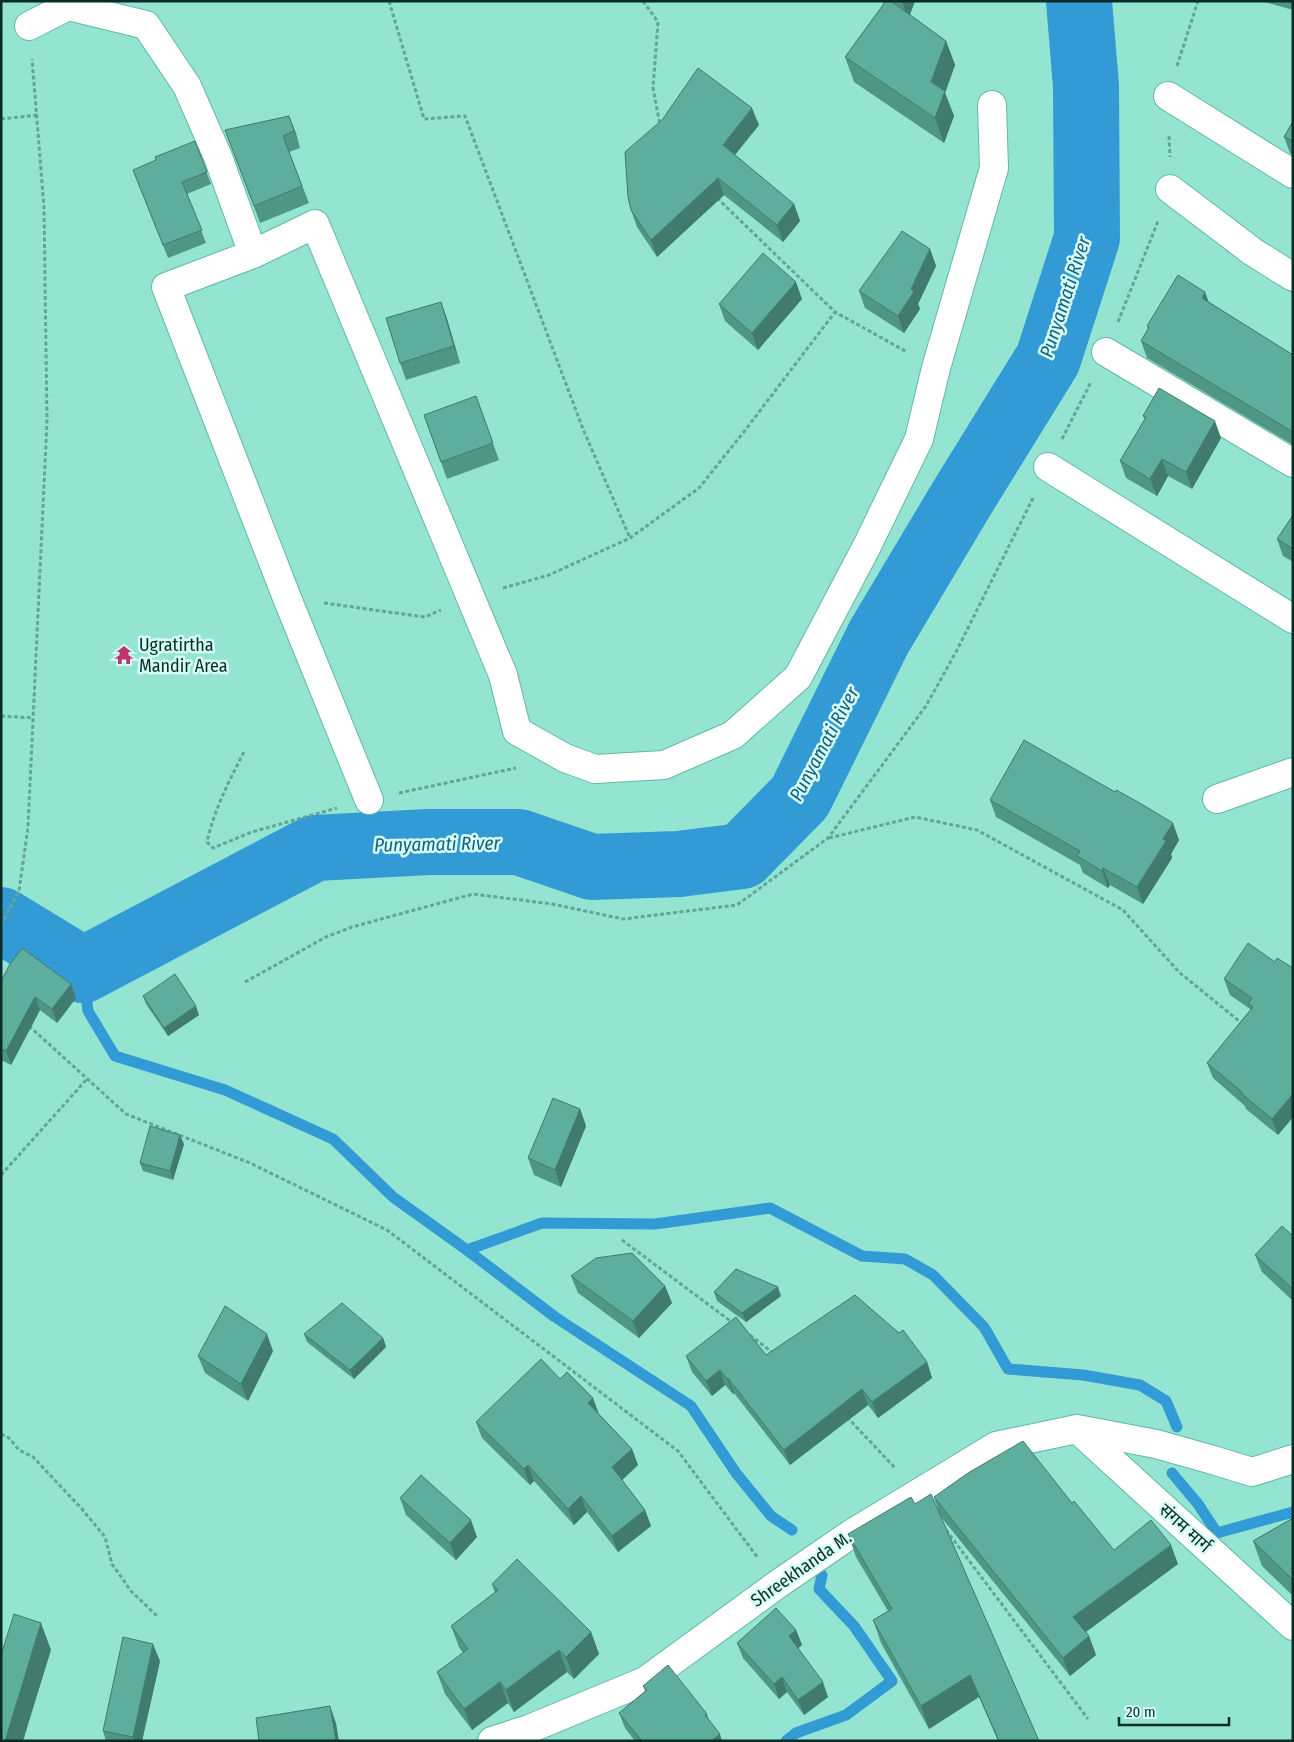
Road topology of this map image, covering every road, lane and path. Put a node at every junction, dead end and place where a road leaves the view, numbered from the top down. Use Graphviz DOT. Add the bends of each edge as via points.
graph roads {
  1 [pos="389,1"];
  2 [pos="643,1"];
  3 [pos="28,26"];
  4 [pos="1168,96"];
  5 [pos="992,105"];
  6 [pos="38,115"];
  7 [pos="1,119"];
  8 [pos="661,131"];
  9 [pos="1293,174"];
  10 [pos="1170,189"];
  11 [pos="715,195"];
  12 [pos="253,254"];
  13 [pos="1293,277"];
  14 [pos="835,312"];
  15 [pos="1106,352"];
  16 [pos="936,368"];
  17 [pos="1293,463"];
  18 [pos="1048,467"];
  19 [pos="630,538"];
  20 [pos="470,597"];
  21 [pos="287,598"];
  22 [pos="1293,619"];
  23 [pos="1,716"];
  24 [pos="33,718"];
  25 [pos="1293,772"];
  26 [pos="1217,799"];
  27 [pos="369,800"];
  28 [pos="828,838"];
  29 [pos="1,925"];
  30 [pos="23,1020"];
  31 [pos="1248,1028"];
  32 [pos="87,1079"];
  33 [pos="1,1175"];
  34 [pos="622,1240"];
  35 [pos="741,1329"];
  36 [pos="748,1334"];
  37 [pos="779,1358"];
  38 [pos="844,1414"];
  39 [pos="1077,1429"];
  40 [pos="1,1434"];
  41 [pos="1293,1459"];
  42 [pos="919,1493"];
  43 [pos="778,1584"];
  44 [pos="157,1616"];
  45 [pos="1293,1626"];
  46 [pos="1088,1719"];
  47 [pos="528,1735"];
  48 [pos="492,1741"];
  1 -- 19 [label="path" via="424,119 465,116 583,429"];
  2 -- 8 [label="path" via="658,22 653,88"];
  3 -- 6 [label="path"];
  3 -- 12 [label="street" via="68,6 146,26 187,86 218,156"];
  4 -- 9 [label="street"];
  5 -- 16 [label="street" via="994,168"];
  6 -- 7 [label="path"];
  6 -- 24 [label="path" via="44,207 47,421"];
  10 -- 13 [label="street" via="1253,252"];
  11 -- 14 [label="path"];
  12 -- 20 [label="street" via="315,224"];
  12 -- 21 [label="street" via="166,287"];
  14 -- 16 [label="path"];
  14 -- 19 [label="path" via="699,488"];
  15 -- 17 [label="street"];
  16 -- 20 [label="street" via="919,439 798,677 733,735 664,765 595,769 565,758 517,731 503,675"];
  18 -- 22 [label="street"];
  19 -- 20 [label="path" via="549,575"];
  20 -- 21 [label="path" via="425,617"];
  21 -- 27 [label="street"];
  23 -- 24 [label="path"];
  24 -- 29 [label="path" via="28,827 20,892"];
  25 -- 26 [label="street"];
  28 -- 31 [label="path" via="914,817 977,830 1123,910 1180,974"];
  30 -- 32 [label="path"];
  32 -- 33 [label="path"];
  32 -- 43 [label="path" via="126,1114 250,1163 387,1230 678,1452"];
  34 -- 35 [label="path"];
  36 -- 37 [label="path"];
  38 -- 42 [label="path"];
  39 -- 41 [label="street, Shreekhanda M." via="1156,1444 1252,1472"];
  39 -- 42 [label="street, Shreekhanda M." via="996,1446"];
  39 -- 45 [label="street, संगम मार्ग"];
  40 -- 44 [label="path" via="19,1450 33,1456 82,1508 105,1537 112,1564 131,1591"];
  42 -- 43 [label="street, Shreekhanda M."];
  42 -- 46 [label="path"];
  43 -- 47 [label="street, Shreekhanda M." via="645,1681"];
  47 -- 48 [label="street, Shreekhanda M."];
}
